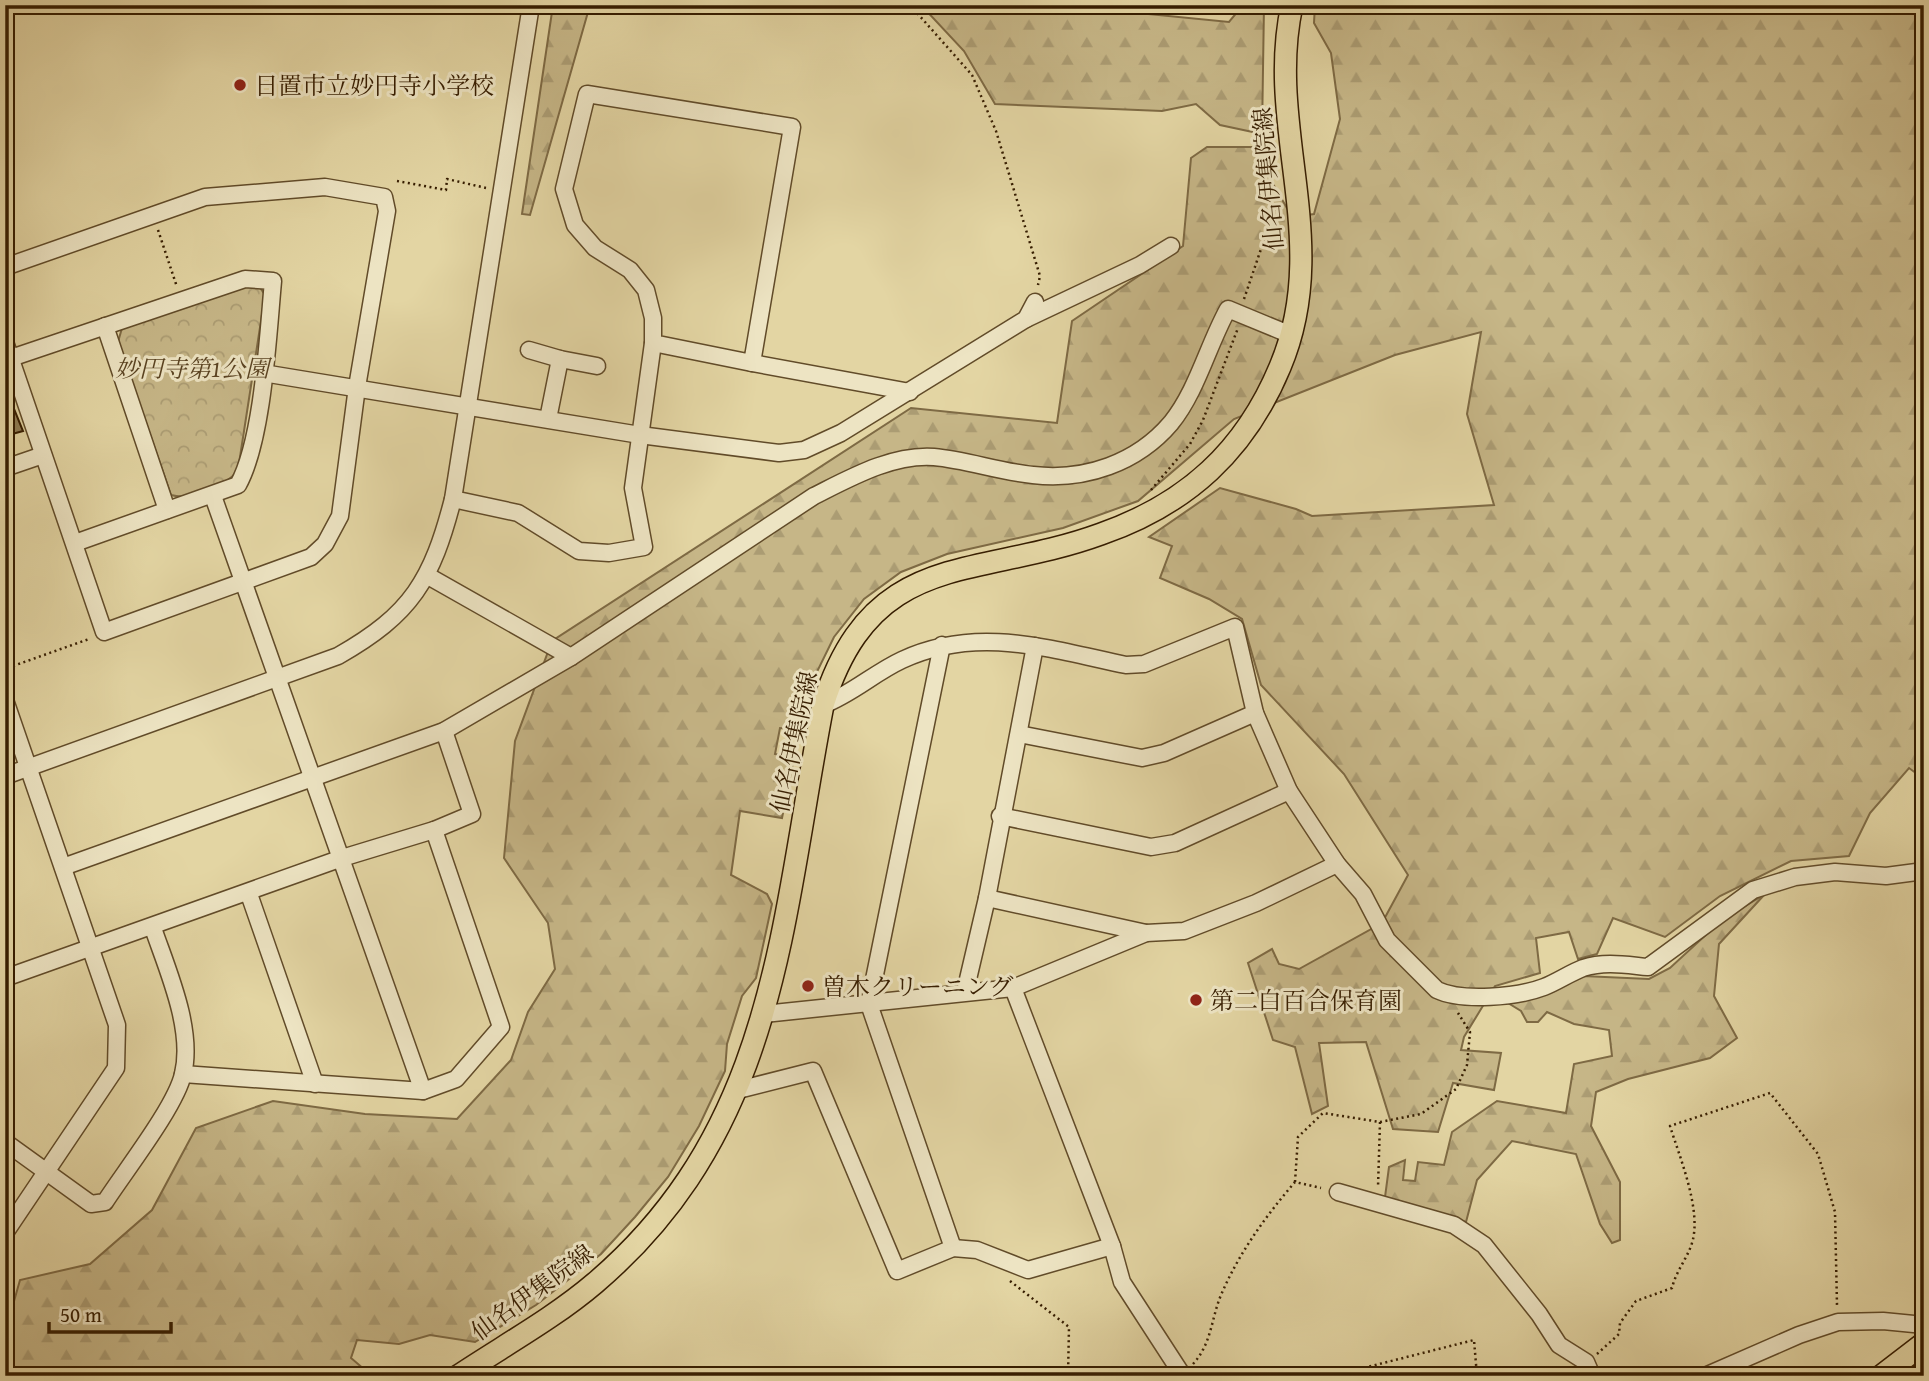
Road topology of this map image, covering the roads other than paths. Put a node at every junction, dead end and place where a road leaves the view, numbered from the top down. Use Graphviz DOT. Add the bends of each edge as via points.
graph roads {
  1 [pos="531,5"];
  2 [pos="1292,5"];
  3 [pos="1171,246"];
  4 [pos="5,267"];
  5 [pos="1035,302"];
  6 [pos="1026,319"];
  7 [pos="105,326"];
  8 [pos="1291,335"];
  9 [pos="5,342"];
  10 [pos="653,343"];
  11 [pos="529,350"];
  12 [pos="11,358"];
  13 [pos="559,359"];
  14 [pos="752,363"];
  15 [pos="597,366"];
  16 [pos="263,373"];
  17 [pos="357,387"];
  18 [pos="910,392"];
  19 [pos="467,405"];
  20 [pos="548,419"];
  21 [pos="640,435"];
  22 [pos="43,455"];
  23 [pos="5,468"];
  24 [pos="213,496"];
  25 [pos="453,499"];
  26 [pos="167,510"];
  27 [pos="75,544"];
  28 [pos="428,576"];
  29 [pos="244,583"];
  30 [pos="942,645"];
  31 [pos="1035,646"];
  32 [pos="571,657"];
  33 [pos="278,679"];
  34 [pos="5,701"];
  35 [pos="823,705"];
  36 [pos="1255,713"];
  37 [pos="444,731"];
  38 [pos="1019,734"];
  39 [pos="28,768"];
  40 [pos="5,776"];
  41 [pos="311,777"];
  42 [pos="1289,791"];
  43 [pos="1000,816"];
  44 [pos="434,830"];
  45 [pos="342,858"];
  46 [pos="1337,864"];
  47 [pos="63,867"];
  48 [pos="1924,871"];
  49 [pos="249,894"];
  50 [pos="987,898"];
  51 [pos="153,928"];
  52 [pos="1146,933"];
  53 [pos="92,946"];
  54 [pos="5,978"];
  55 [pos="1013,988"];
  56 [pos="965,992"];
  57 [pos="869,1004"];
  58 [pos="764,1014"];
  59 [pos="183,1074"];
  60 [pos="315,1084"];
  61 [pos="738,1090"];
  62 [pos="423,1091"];
  63 [pos="5,1142"];
  64 [pos="48,1171"];
  65 [pos="1338,1192"];
  66 [pos="5,1233"];
  67 [pos="1112,1246"];
  68 [pos="953,1248"];
  69 [pos="1924,1325"];
  70 [pos="1924,1343"];
  71 [pos="1589,1369"];
  72 [pos="1184,1375"];
  73 [pos="458,1376"];
  74 [pos="1705,1376"];
  75 [pos="1881,1376"];
  1 -- 19 [label="street"];
  2 -- 8 [label="main road, 仙名伊集院線" via="1286,94 1303,230"];
  3 -- 6 [label="street"];
  4 -- 17 [label="street" via="205,197 325,187 384,197 387,211"];
  5 -- 6 [label="street"];
  6 -- 18 [label="street"];
  7 -- 12 [label="street"];
  7 -- 16 [label="street" via="245,279 274,281"];
  7 -- 26 [label="street"];
  8 -- 32 [label="street" via="1228,309 1171,422 1137,454 1104,469 1071,476 1034,476 933,457 894,461 814,496"];
  8 -- 35 [label="main road, 仙名伊集院線" via="1266,397 1243,436 1188,490 1099,535 962,567 910,588 853,636"];
  9 -- 12 [label="street"];
  10 -- 14 [label="street"];
  10 -- 14 [label="street" via="646,290 575,225 564,189 587,94 792,127"];
  10 -- 21 [label="street"];
  11 -- 13 [label="street"];
  12 -- 22 [label="street"];
  13 -- 15 [label="street"];
  13 -- 20 [label="street"];
  14 -- 18 [label="street"];
  16 -- 17 [label="street"];
  16 -- 24 [label="street" via="247,468 238,485"];
  17 -- 19 [label="street"];
  17 -- 29 [label="street" via="340,516 326,544 311,557"];
  18 -- 21 [label="street" via="804,450 779,453"];
  19 -- 20 [label="street"];
  19 -- 25 [label="street"];
  20 -- 21 [label="street"];
  21 -- 25 [label="street" via="634,488 644,547 608,553 579,551 517,513"];
  22 -- 23 [label="street"];
  22 -- 27 [label="street"];
  24 -- 26 [label="street"];
  24 -- 29 [label="street"];
  25 -- 28 [label="street" via="442,545"];
  26 -- 27 [label="street"];
  27 -- 29 [label="street" via="104,632"];
  28 -- 32 [label="street"];
  28 -- 33 [label="street" via="400,614 377,634 338,656"];
  29 -- 33 [label="street"];
  30 -- 31 [label="street" via="989,640"];
  30 -- 35 [label="street" via="900,661 848,696"];
  30 -- 57 [label="street"];
  31 -- 36 [label="street" via="1126,665 1143,664 1235,626"];
  31 -- 38 [label="street"];
  32 -- 37 [label="street"];
  33 -- 39 [label="street"];
  33 -- 41 [label="street"];
  34 -- 39 [label="street"];
  35 -- 58 [label="main road, 仙名伊集院線" via="789,904"];
  36 -- 38 [label="street" via="1142,758"];
  36 -- 42 [label="street"];
  37 -- 41 [label="street"];
  37 -- 44 [label="street" via="472,814"];
  38 -- 43 [label="street"];
  39 -- 40 [label="street"];
  39 -- 47 [label="street"];
  41 -- 45 [label="street"];
  41 -- 47 [label="street"];
  42 -- 43 [label="street" via="1175,843 1151,847"];
  42 -- 46 [label="street"];
  43 -- 50 [label="street"];
  44 -- 45 [label="street"];
  44 -- 62 [label="street" via="501,1027 456,1079"];
  45 -- 49 [label="street"];
  45 -- 62 [label="street"];
  46 -- 48 [label="street" via="1363,894 1387,940 1437,990 1447,995 1503,996 1543,988 1583,968 1608,964 1648,967 1752,890 1795,877"];
  46 -- 52 [label="street" via="1184,931"];
  47 -- 53 [label="street"];
  49 -- 51 [label="street"];
  49 -- 60 [label="street"];
  50 -- 52 [label="street"];
  50 -- 56 [label="street"];
  51 -- 53 [label="street"];
  51 -- 59 [label="street" via="176,993 183,1032"];
  52 -- 55 [label="street"];
  53 -- 54 [label="street"];
  53 -- 64 [label="street" via="117,1025 116,1068"];
  55 -- 56 [label="street"];
  55 -- 67 [label="street"];
  56 -- 57 [label="street"];
  57 -- 58 [label="street"];
  57 -- 68 [label="street"];
  58 -- 61 [label="main road, 仙名伊集院線"];
  59 -- 60 [label="street"];
  59 -- 64 [label="street" via="165,1111 105,1202 90,1203"];
  60 -- 62 [label="street"];
  61 -- 68 [label="street" via="813,1071 897,1271"];
  61 -- 73 [label="main road, 仙名伊集院線" via="700,1163 619,1261 593,1285"];
  63 -- 64 [label="street"];
  64 -- 66 [label="street"];
  65 -- 71 [label="street" via="1454,1225 1484,1245 1559,1345"];
  67 -- 68 [label="street" via="1028,1270 977,1250"];
  67 -- 72 [label="street" via="1122,1282"];
  69 -- 74 [label="street" via="1838,1322"];
  70 -- 75 [label="main road"];
}
